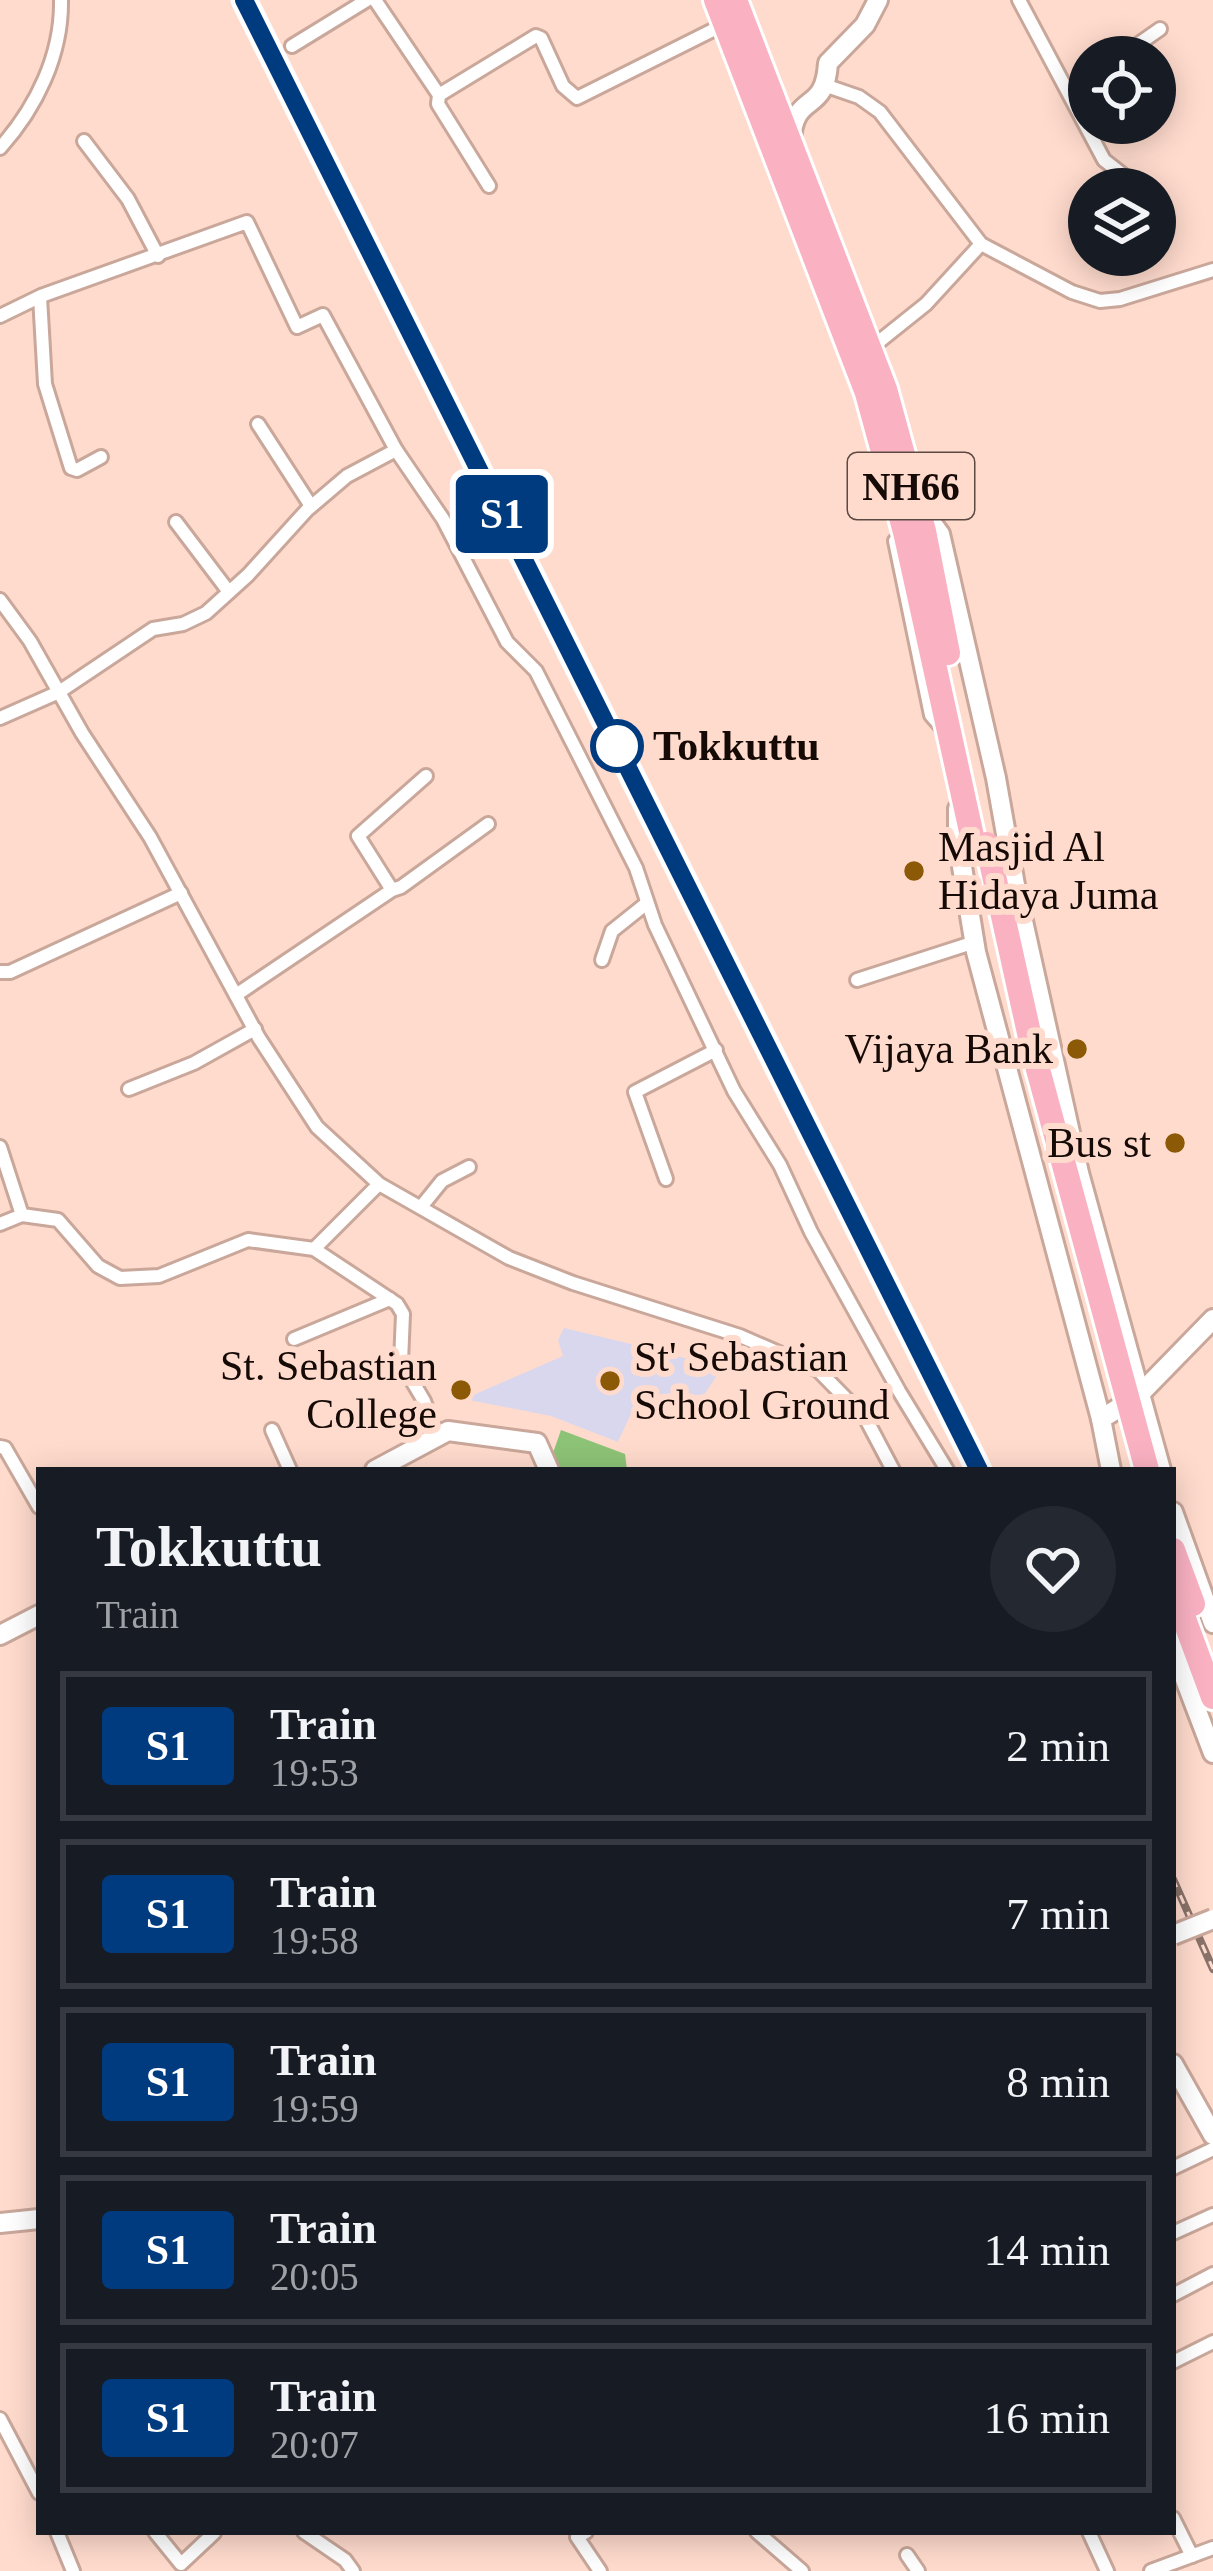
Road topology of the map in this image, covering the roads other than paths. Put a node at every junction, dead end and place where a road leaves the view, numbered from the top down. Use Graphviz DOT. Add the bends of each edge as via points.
graph roads {
  1 [pos="61,0"];
  2 [pos="371,0"];
  3 [pos="878,0"];
  4 [pos="1019,0"];
  5 [pos="725,8"];
  6 [pos="1160,29"];
  7 [pos="1150,36"];
  8 [pos="292,46"];
  9 [pos="827,86"];
  10 [pos="1068,90"];
  11 [pos="439,95"];
  12 [pos="84,141"];
  13 [pos="1096,144"];
  14 [pos="782,145"];
  15 [pos="0,148"];
  16 [pos="1114,168"];
  17 [pos="488,186"];
  18 [pos="981,244"];
  19 [pos="158,256"];
  20 [pos="1213,270"];
  21 [pos="40,297"];
  22 [pos="0,316"];
  23 [pos="871,348"];
  24 [pos="258,424"];
  25 [pos="396,450"];
  26 [pos="101,458"];
  27 [pos="913,498"];
  28 [pos="311,506"];
  29 [pos="176,522"];
  30 [pos="230,592"];
  31 [pos="0,600"];
  32 [pos="59,692"];
  33 [pos="0,718"];
  34 [pos="426,776"];
  35 [pos="961,786"];
  36 [pos="488,824"];
  37 [pos="981,844"];
  38 [pos="392,890"];
  39 [pos="181,893"];
  40 [pos="647,903"];
  41 [pos="975,942"];
  42 [pos="602,960"];
  43 [pos="0,972"];
  44 [pos="857,980"];
  45 [pos="236,994"];
  46 [pos="255,1029"];
  47 [pos="716,1050"];
  48 [pos="129,1088"];
  49 [pos="0,1147"];
  50 [pos="470,1167"];
  51 [pos="666,1179"];
  52 [pos="379,1184"];
  53 [pos="421,1207"];
  54 [pos="22,1215"];
  55 [pos="0,1224"];
  56 [pos="314,1249"];
  57 [pos="390,1300"];
  58 [pos="1213,1319"];
  59 [pos="294,1339"];
  60 [pos="1138,1396"];
  61 [pos="1101,1419"];
  62 [pos="272,1430"];
  63 [pos="437,1437"];
  64 [pos="2,1444"];
  65 [pos="289,1467"];
  66 [pos="381,1467"];
  67 [pos="548,1467"];
  68 [pos="891,1467"];
  69 [pos="945,1467"];
  70 [pos="1113,1467"];
  71 [pos="1113,1467"];
  72 [pos="1146,1467"];
  73 [pos="1160,1467"];
  74 [pos="36,1502"];
  75 [pos="1176,1520"];
  76 [pos="1176,1558"];
  77 [pos="1176,1597"];
  78 [pos="36,1616"];
  79 [pos="1213,1623"];
  80 [pos="0,1634"];
  81 [pos="1176,1656"];
  82 [pos="1213,1656"];
  83 [pos="1213,1696"];
  84 [pos="1213,1753"];
  85 [pos="1213,1918"];
  86 [pos="1176,1934"];
  87 [pos="1176,2068"];
  88 [pos="1213,2135"];
  89 [pos="1213,2149"];
  90 [pos="1176,2167"];
  91 [pos="36,2207"];
  92 [pos="0,2211"];
  93 [pos="1213,2215"];
  94 [pos="36,2218"];
  95 [pos="0,2223"];
  96 [pos="1176,2232"];
  97 [pos="1213,2274"];
  98 [pos="1176,2293"];
  99 [pos="1213,2342"];
  100 [pos="1176,2360"];
  101 [pos="0,2419"];
  102 [pos="36,2487"];
  103 [pos="1176,2524"];
  104 [pos="58,2535"];
  105 [pos="157,2535"];
  106 [pos="212,2535"];
  107 [pos="308,2535"];
  108 [pos="581,2535"];
  109 [pos="760,2535"];
  110 [pos="1090,2535"];
  111 [pos="1213,2548"];
  112 [pos="907,2555"];
  113 [pos="1192,2556"];
  114 [pos="182,2567"];
  115 [pos="73,2571"];
  116 [pos="353,2571"];
  117 [pos="600,2571"];
  118 [pos="802,2571"];
  119 [pos="918,2571"];
  120 [pos="1107,2571"];
  121 [pos="1151,2571"];
  1 -- 15 [label="street" via="54,54 23,123"];
  2 -- 8 [label="street"];
  2 -- 11 [label="street"];
  3 -- 9 [label="street" via="828,63"];
  4 -- 10 [label="street"];
  5 -- 11 [label="street" via="577,98 536,36"];
  5 -- 14 [label="highway, NH66"];
  6 -- 7 [label="street"];
  9 -- 14 [label="street" via="798,109"];
  9 -- 18 [label="street" via="880,112"];
  11 -- 17 [label="street"];
  12 -- 19 [label="street"];
  13 -- 16 [label="street"];
  14 -- 23 [label="highway, NH66"];
  14 -- 35 [label="highway, NH66" via="868,394"];
  18 -- 20 [label="street" via="1100,301"];
  18 -- 23 [label="street"];
  19 -- 21 [label="street"];
  19 -- 25 [label="street" via="247,222 297,327 322,316"];
  21 -- 22 [label="street"];
  21 -- 26 [label="street" via="45,384 71,468"];
  23 -- 27 [label="highway, NH66"];
  24 -- 28 [label="street"];
  25 -- 28 [label="street"];
  25 -- 40 [label="street" via="443,519 507,642 536,671"];
  27 -- 37 [label="highway, NH66"];
  27 -- 60 [label="street" via="940,534 1079,1173"];
  28 -- 30 [label="street"];
  29 -- 30 [label="street"];
  30 -- 32 [label="street" via="183,625 153,629"];
  31 -- 32 [label="street"];
  32 -- 33 [label="street"];
  32 -- 39 [label="street"];
  34 -- 38 [label="street" via="358,836"];
  35 -- 37 [label="highway, NH66"];
  35 -- 41 [label="street" via="958,842"];
  36 -- 38 [label="street"];
  37 -- 70 [label="highway, NH66"];
  37 -- 72 [label="highway, NH66, bridge"];
  38 -- 45 [label="street"];
  39 -- 43 [label="street"];
  39 -- 45 [label="street"];
  40 -- 42 [label="street" via="612,932"];
  40 -- 47 [label="street"];
  41 -- 44 [label="street"];
  41 -- 61 [label="street"];
  45 -- 46 [label="street"];
  46 -- 48 [label="street"];
  46 -- 52 [label="street" via="317,1127"];
  47 -- 51 [label="street" via="635,1092"];
  47 -- 69 [label="street"];
  49 -- 54 [label="street"];
  50 -- 53 [label="street" via="442,1181"];
  52 -- 53 [label="street"];
  52 -- 56 [label="street"];
  53 -- 68 [label="street" via="508,1258 818,1370 866,1420"];
  54 -- 55 [label="street"];
  54 -- 56 [label="street" via="58,1220 98,1266 120,1278 159,1276 248,1240"];
  56 -- 57 [label="street"];
  57 -- 59 [label="street"];
  57 -- 63 [label="street" via="403,1314 401,1361"];
  58 -- 60 [label="street"];
  60 -- 61 [label="street"];
  60 -- 73 [label="street"];
  61 -- 71 [label="street"];
  62 -- 65 [label="street"];
  63 -- 66 [label="street"];
  63 -- 67 [label="street" via="448,1431 537,1443"];
  64 -- 74 [label="street"];
  75 -- 79 [label="street"];
  76 -- 82 [label="highway"];
  77 -- 83 [label="highway"];
  78 -- 80 [label="street"];
  81 -- 84 [label="street"];
  85 -- 86 [label="street, bridge"];
  87 -- 88 [label="street"];
  89 -- 90 [label="street"];
  91 -- 92 [label="street"];
  93 -- 96 [label="street"];
  94 -- 95 [label="street"];
  97 -- 98 [label="street"];
  99 -- 100 [label="street"];
  101 -- 102 [label="street"];
  103 -- 113 [label="street"];
  104 -- 115 [label="street"];
  105 -- 114 [label="street"];
  106 -- 114 [label="street"];
  107 -- 116 [label="street"];
  108 -- 117 [label="street"];
  109 -- 118 [label="street"];
  110 -- 120 [label="street"];
  111 -- 113 [label="street"];
  112 -- 119 [label="street"];
  113 -- 121 [label="street"];
}
